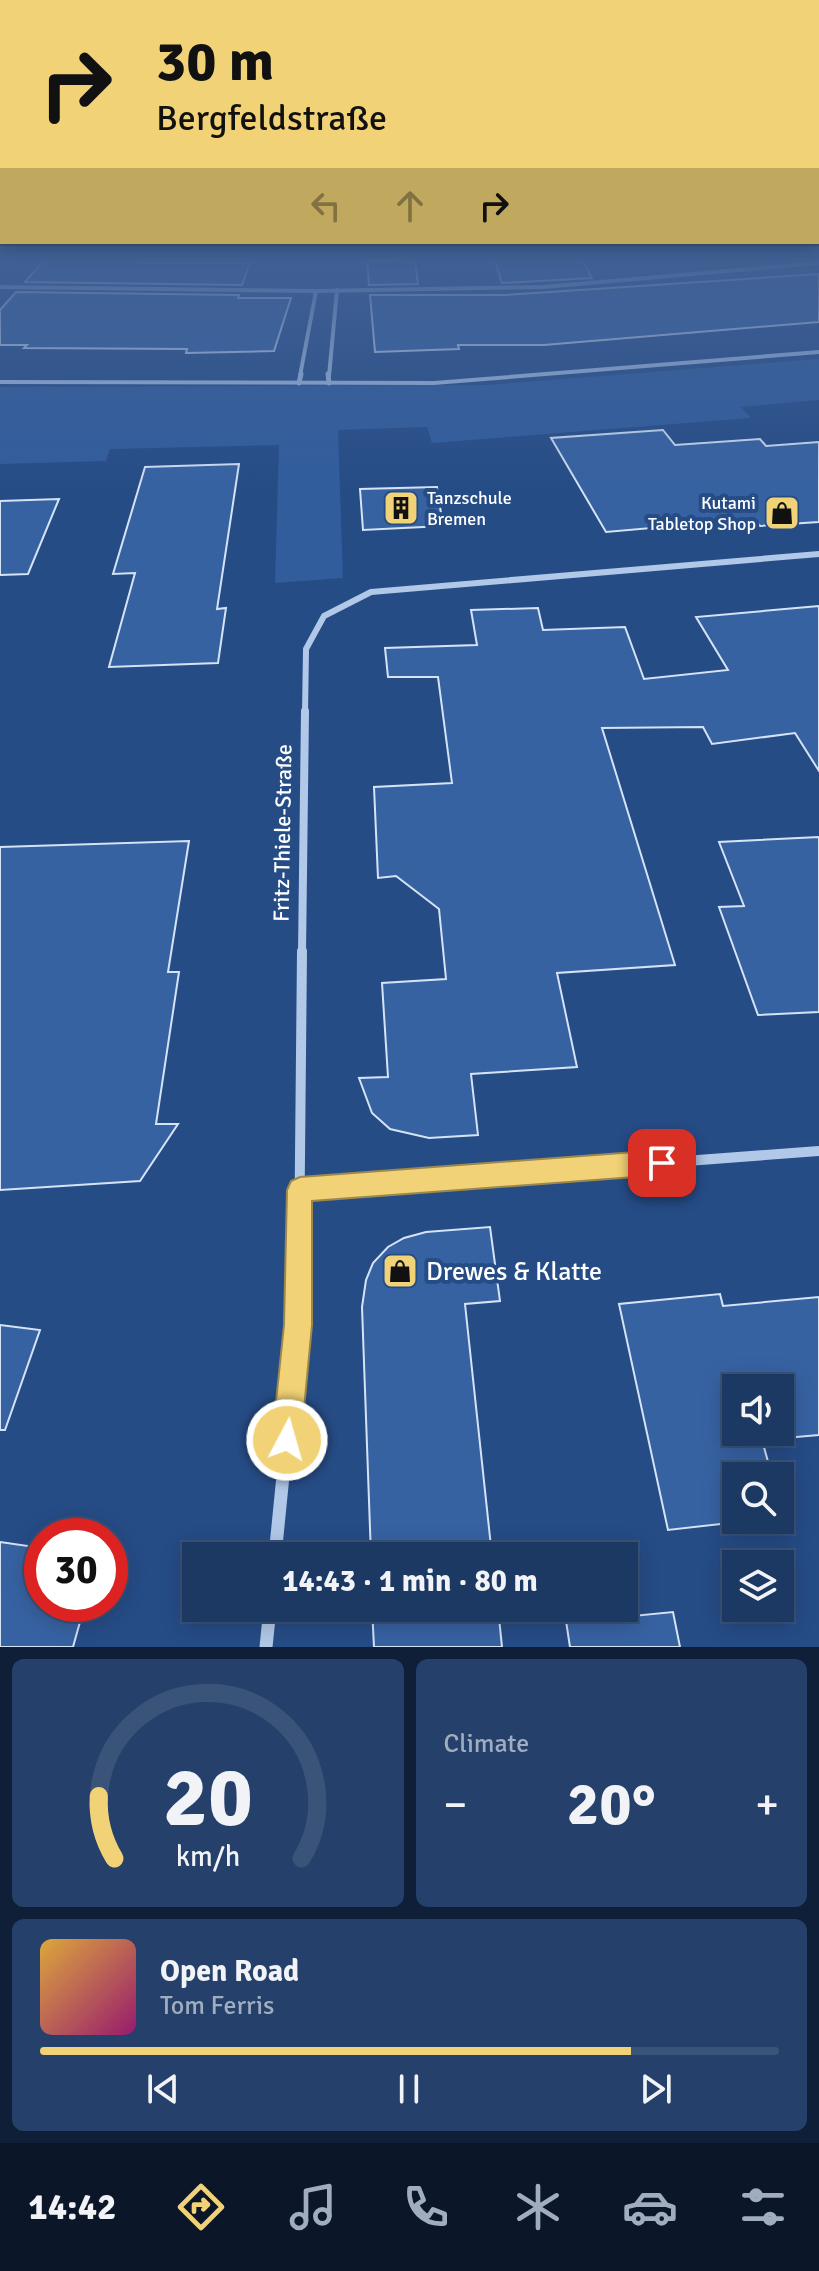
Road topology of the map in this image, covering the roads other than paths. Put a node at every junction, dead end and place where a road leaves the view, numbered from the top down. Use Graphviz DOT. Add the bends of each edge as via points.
graph roads {
  1 [pos="308,336"];
  2 [pos="332,336"];
  3 [pos="819,352"];
  4 [pos="0,382"];
  5 [pos="299,383"];
  6 [pos="329,383"];
  7 [pos="819,554"];
  8 [pos="819,1151"];
  9 [pos="300,1190"];
  10 [pos="276,1542"];
  11 [pos="269,1622"];
  12 [pos="266,1647"];
  1 -- 5 [label="street"];
  2 -- 6 [label="street"];
  3 -- 6 [label="street" via="499,379"];
  4 -- 5 [label="street"];
  5 -- 6 [label="street"];
  7 -- 9 [label="street, Fritz-Thiele-Straße" via="371,592 324,616 306,649"];
  8 -- 9 [label="street"];
  9 -- 10 [label="street, Fritz-Thiele-Straße" via="298,1325"];
  11 -- 12 [label="street"];
}
